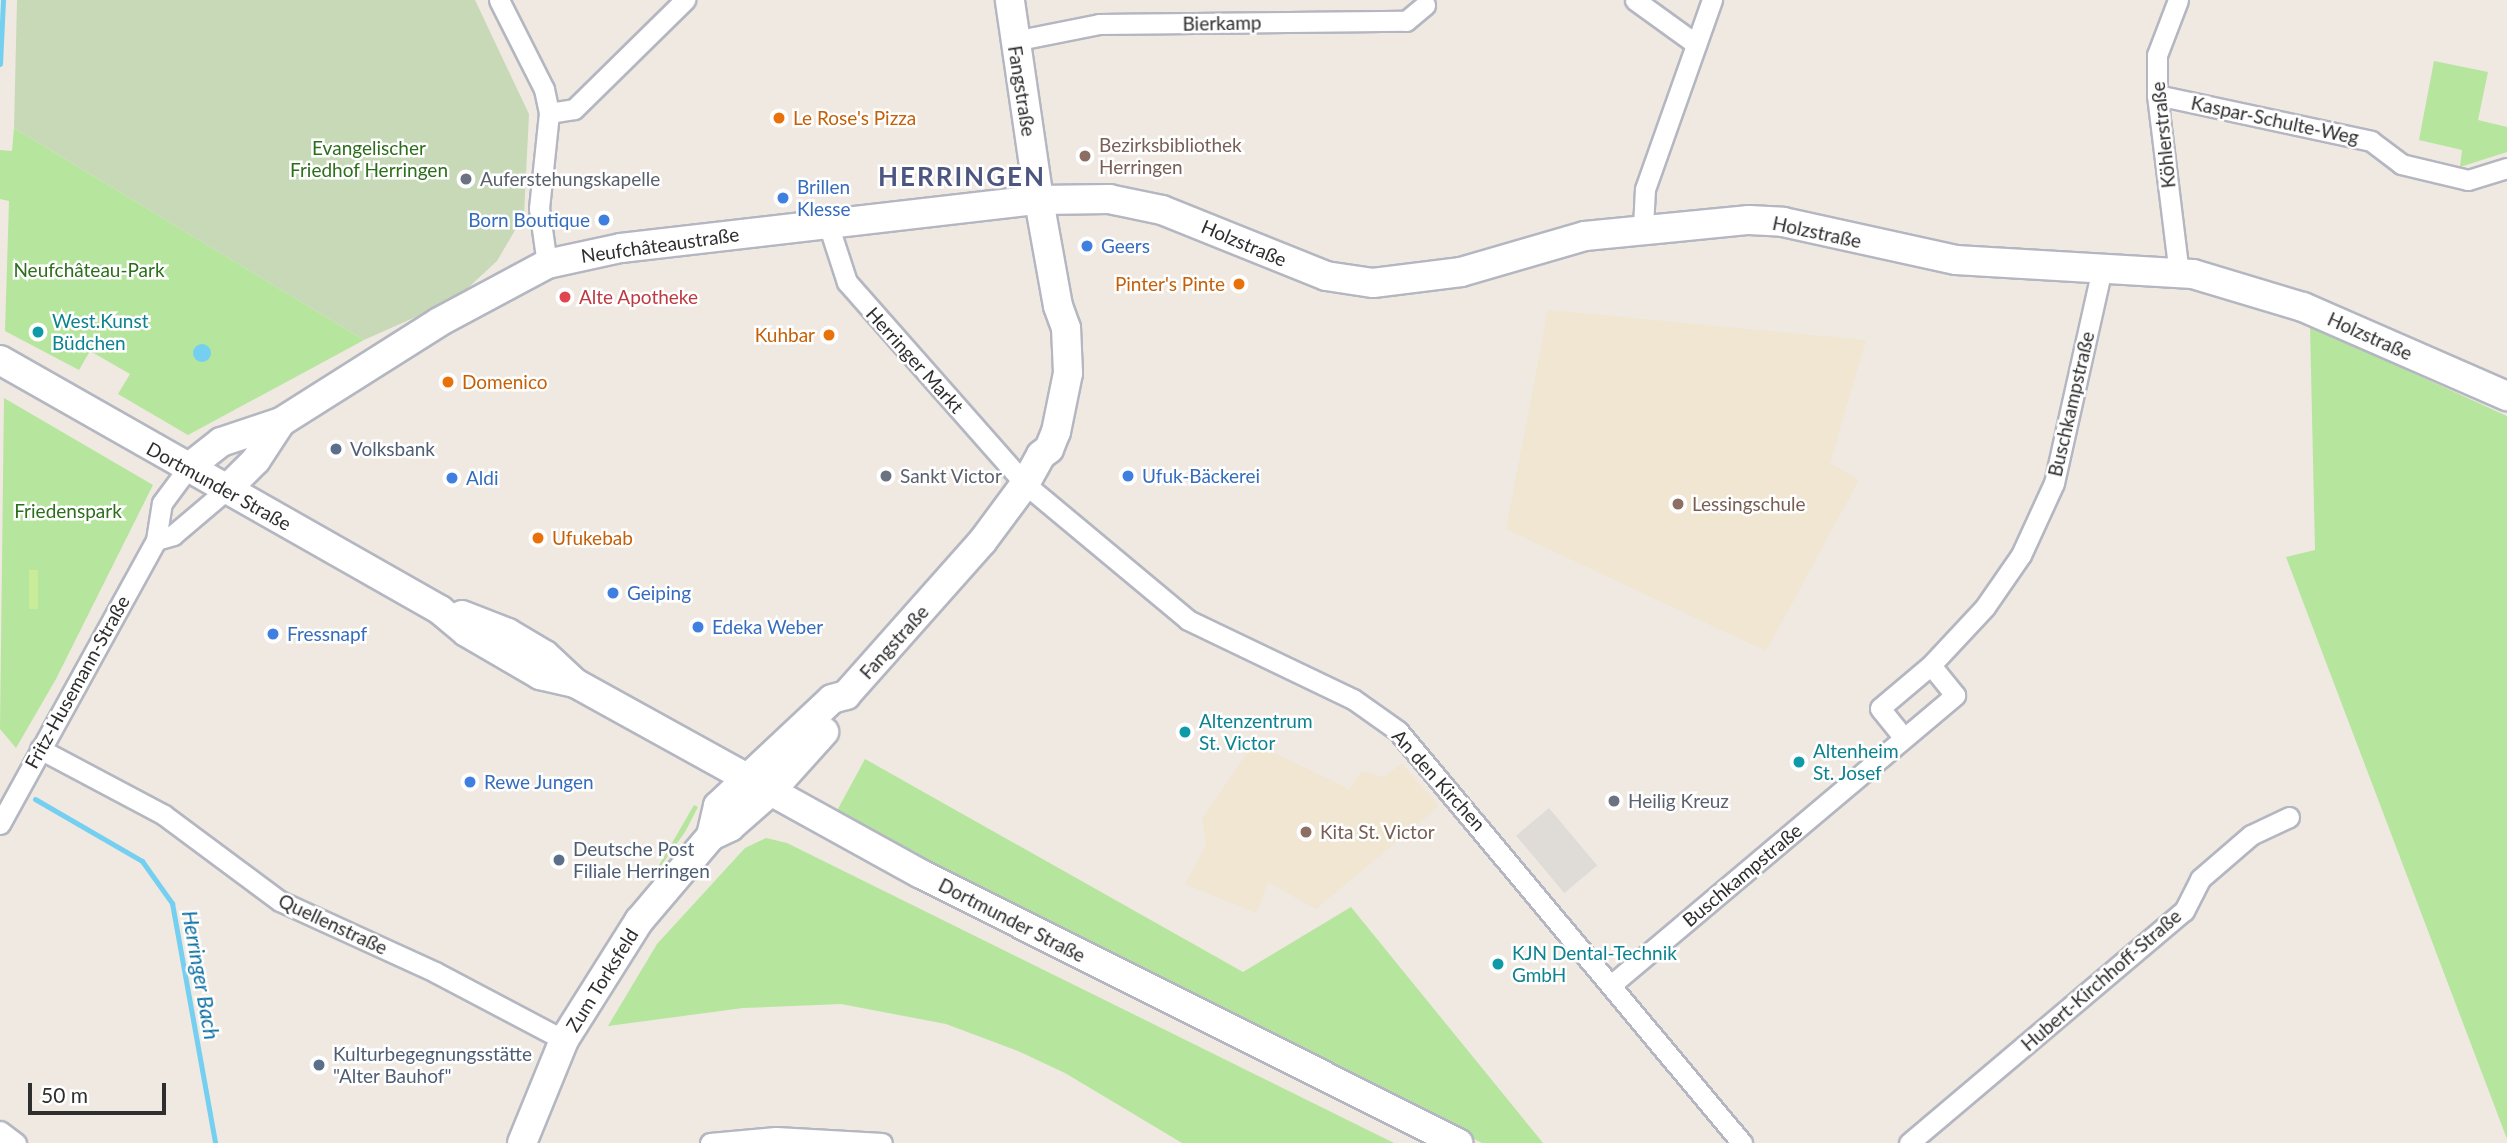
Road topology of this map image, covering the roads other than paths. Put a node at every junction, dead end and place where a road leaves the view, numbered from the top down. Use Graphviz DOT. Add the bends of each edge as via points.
graph roads {
  1 [pos="499,0"];
  2 [pos="685,0"];
  3 [pos="1010,0"];
  4 [pos="1634,0"];
  5 [pos="1712,0"];
  6 [pos="2178,0"];
  7 [pos="1425,5"];
  8 [pos="1014,41"];
  9 [pos="1696,44"];
  10 [pos="2157,95"];
  11 [pos="549,113"];
  12 [pos="2507,168"];
  13 [pos="1039,200"];
  14 [pos="828,223"];
  15 [pos="1643,227"];
  16 [pos="547,264"];
  17 [pos="2101,272"];
  18 [pos="2179,273"];
  19 [pos="0,360"];
  20 [pos="2507,396"];
  21 [pos="281,422"];
  22 [pos="188,468"];
  23 [pos="1025,484"];
  24 [pos="226,490"];
  25 [pos="156,540"];
  26 [pos="1931,665"];
  27 [pos="846,695"];
  28 [pos="1904,738"];
  29 [pos="40,749"];
  30 [pos="744,778"];
  31 [pos="769,792"];
  32 [pos="2289,817"];
  33 [pos="0,824"];
  34 [pos="712,836"];
  35 [pos="1611,985"];
  36 [pos="564,1040"];
  37 [pos="0,1130"];
  38 [pos="16,1143"];
  39 [pos="522,1143"];
  40 [pos="710,1143"];
  41 [pos="882,1143"];
  42 [pos="1458,1143"];
  43 [pos="1742,1143"];
  44 [pos="1909,1143"];
  1 -- 11 [label="street" via="544,89"];
  2 -- 11 [label="street" via="574,108"];
  3 -- 8 [label="main road, Fangstraße"];
  4 -- 9 [label="street"];
  5 -- 9 [label="street"];
  6 -- 10 [label="street, Köhlerstraße" via="2157,55"];
  7 -- 8 [label="street, Bierkamp" via="1406,21 1099,24"];
  8 -- 13 [label="main road, Fangstraße"];
  9 -- 15 [label="street" via="1645,189"];
  10 -- 12 [label="street, Kaspar-Schulte-Weg" via="2371,141 2400,164 2468,180"];
  10 -- 18 [label="street, Köhlerstraße"];
  11 -- 16 [label="street" via="539,208"];
  13 -- 14 [label="main road, Neufchâteaustraße"];
  13 -- 15 [label="main road, Holzstraße" via="1109,199 1162,210 1326,276 1373,284 1461,272 1567,240"];
  13 -- 23 [label="main road, Fangstraße" via="1058,306 1054,376 1038,444 1041,454"];
  14 -- 16 [label="main road, Neufchâteaustraße" via="598,251"];
  14 -- 23 [label="street, Herringer Markt" via="847,282"];
  15 -- 17 [label="main road, Holzstraße" via="1783,222 1956,260"];
  16 -- 21 [label="main road, Neufchâteaustraße" via="439,323"];
  17 -- 18 [label="main road, Holzstraße"];
  17 -- 26 [label="street, Buschkampstraße" via="2054,483 2021,555 1984,607"];
  18 -- 20 [label="main road, Holzstraße" via="2227,282 2303,307"];
  19 -- 22 [label="main road, Dortmunder Straße"];
  21 -- 22 [label="main road, Neufchâteaustraße" via="221,442"];
  21 -- 24 [label="main road, Neufchâteaustraße" via="256,460"];
  22 -- 24 [label="main road, Dortmunder Straße"];
  22 -- 25 [label="street, Fritz-Husemann-Straße" via="162,503"];
  23 -- 27 [label="main road, Fangstraße" via="982,542"];
  23 -- 35 [label="street, An den Kirchen" via="1188,620 1275,666 1353,699 1398,731"];
  24 -- 25 [label="street" via="173,535"];
  24 -- 30 [label="main road, Dortmunder Straße" via="440,610 466,632 540,675 575,683"];
  25 -- 29 [label="street, Fritz-Husemann-Straße"];
  26 -- 28 [label="street, Buschkampstraße" via="1880,708"];
  26 -- 28 [label="street, Buschkampstraße" via="1955,695"];
  27 -- 30 [label="main road, Fangstraße" via="832,699 787,745"];
  27 -- 31 [label="main road, Fangstraße" via="845,708"];
  28 -- 35 [label="street, Buschkampstraße"];
  29 -- 33 [label="street, Fritz-Husemann-Straße"];
  29 -- 36 [label="street, Quellenstraße" via="164,816 280,901 435,972"];
  30 -- 31 [label="main road, Dortmunder Straße"];
  30 -- 34 [label="main road, Zum Torksfeld" via="718,806"];
  31 -- 34 [label="main road, Zum Torksfeld" via="730,827"];
  31 -- 42 [label="main road, Dortmunder Straße" via="921,874"];
  32 -- 44 [label="street, Hubert-Kirchhoff-Straße" via="2251,835 2200,879 2184,911"];
  34 -- 36 [label="main road, Zum Torksfeld" via="639,921"];
  35 -- 43 [label="street, An den Kirchen"];
  36 -- 39 [label="main road, Zum Torksfeld"];
  37 -- 38 [label="street"];
  40 -- 41 [label="street" via="776,1137"];
}
